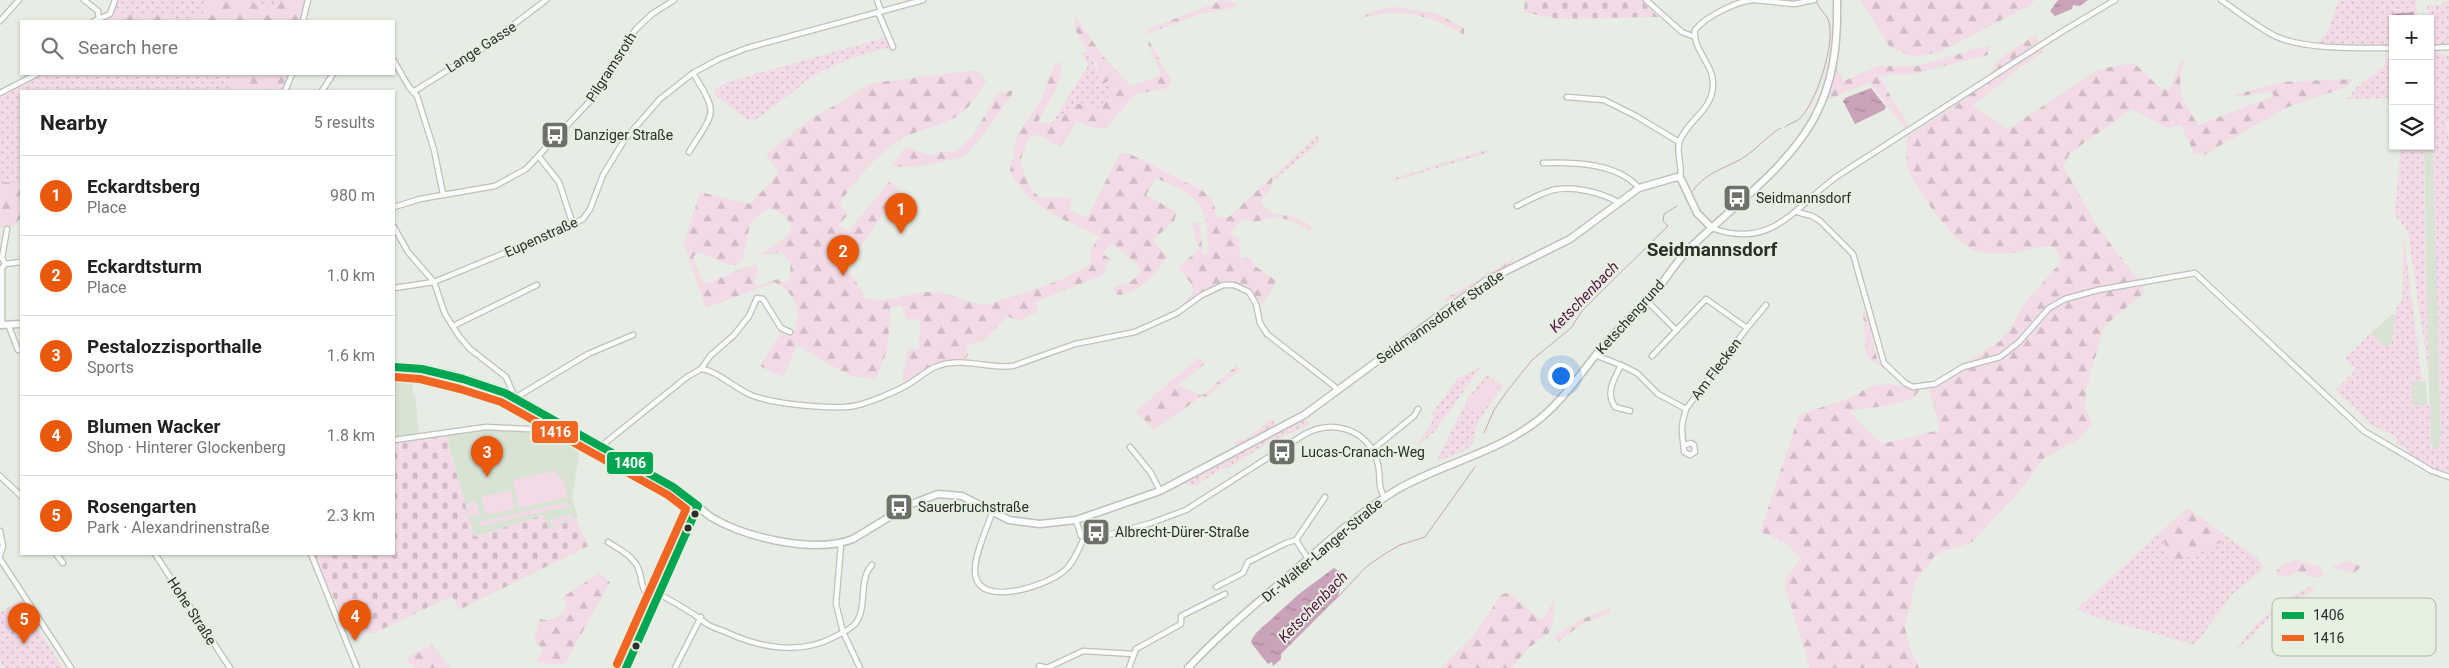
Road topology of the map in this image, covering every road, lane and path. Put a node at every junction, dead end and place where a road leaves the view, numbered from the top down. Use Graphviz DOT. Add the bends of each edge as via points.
graph roads {
  1 [pos="19,0"];
  2 [pos="84,0"];
  3 [pos="114,0"];
  4 [pos="308,0"];
  5 [pos="546,0"];
  6 [pos="674,0"];
  7 [pos="878,0"];
  8 [pos="923,0"];
  9 [pos="1646,0"];
  10 [pos="1753,0"];
  11 [pos="1814,0"];
  12 [pos="1837,0"];
  13 [pos="2115,0"];
  14 [pos="2221,0"];
  15 [pos="879,12"];
  16 [pos="97,20"];
  17 [pos="99,20"];
  18 [pos="303,20"];
  19 [pos="0,21"];
  20 [pos="1695,37"];
  21 [pos="893,46"];
  22 [pos="2449,47"];
  23 [pos="2389,48"];
  24 [pos="2434,48"];
  25 [pos="395,63"];
  26 [pos="693,73"];
  27 [pos="35,75"];
  28 [pos="292,75"];
  29 [pos="332,75"];
  30 [pos="285,90"];
  31 [pos="323,90"];
  32 [pos="413,92"];
  33 [pos="0,93"];
  34 [pos="1567,97"];
  35 [pos="1679,142"];
  36 [pos="689,152"];
  37 [pos="539,157"];
  38 [pos="1543,163"];
  39 [pos="1680,178"];
  40 [pos="1639,188"];
  41 [pos="443,194"];
  42 [pos="1618,202"];
  43 [pos="1517,206"];
  44 [pos="395,207"];
  45 [pos="1797,212"];
  46 [pos="571,226"];
  47 [pos="6,228"];
  48 [pos="395,228"];
  49 [pos="1712,228"];
  50 [pos="1,241"];
  51 [pos="20,262"];
  52 [pos="5,264"];
  53 [pos="434,282"];
  54 [pos="538,285"];
  55 [pos="395,288"];
  56 [pos="1646,300"];
  57 [pos="1766,305"];
  58 [pos="20,324"];
  59 [pos="3,325"];
  60 [pos="453,326"];
  61 [pos="1747,328"];
  62 [pos="1676,330"];
  63 [pos="790,332"];
  64 [pos="633,335"];
  65 [pos="18,350"];
  66 [pos="1596,355"];
  67 [pos="1652,356"];
  68 [pos="1621,365"];
  69 [pos="395,367"];
  70 [pos="701,369"];
  71 [pos="1337,391"];
  72 [pos="515,398"];
  73 [pos="1418,409"];
  74 [pos="1686,409"];
  75 [pos="1630,411"];
  76 [pos="558,423"];
  77 [pos="395,440"];
  78 [pos="1500,444"];
  79 [pos="1685,446"];
  80 [pos="1130,447"];
  81 [pos="600,448"];
  82 [pos="1372,450"];
  83 [pos="0,476"];
  84 [pos="2449,477"];
  85 [pos="1160,491"];
  86 [pos="20,495"];
  87 [pos="1325,496"];
  88 [pos="1385,498"];
  89 [pos="698,506"];
  90 [pos="992,512"];
  91 [pos="1076,520"];
  92 [pos="0,531"];
  93 [pos="1084,538"];
  94 [pos="1296,540"];
  95 [pos="608,542"];
  96 [pos="841,544"];
  97 [pos="57,555"];
  98 [pos="156,555"];
  99 [pos="311,555"];
  100 [pos="0,558"];
  101 [pos="1308,559"];
  102 [pos="63,563"];
  103 [pos="872,565"];
  104 [pos="1216,587"];
  105 [pos="659,594"];
  106 [pos="1225,594"];
  107 [pos="656,601"];
  108 [pos="701,617"];
  109 [pos="843,632"];
  110 [pos="1133,654"];
  111 [pos="1039,666"];
  112 [pos="71,668"];
  113 [pos="230,668"];
  114 [pos="357,668"];
  115 [pos="626,668"];
  116 [pos="675,668"];
  117 [pos="860,668"];
  118 [pos="1128,668"];
  119 [pos="1188,668"];
  1 -- 19 [label="street"];
  2 -- 16 [label="street" via="98,11"];
  3 -- 17 [label="street" via="110,14"];
  4 -- 18 [label="street"];
  5 -- 32 [label="street, Lange Gasse" via="496,40"];
  6 -- 37 [label="street, Pilgramsroth" via="652,14 636,30 590,100"];
  7 -- 15 [label="street"];
  8 -- 15 [label="street, Eupenstraße"];
  9 -- 20 [label="street" via="1682,32"];
  10 -- 11 [label="street" via="1794,4"];
  10 -- 20 [label="street" via="1735,4 1701,24 1695,30"];
  12 -- 49 [label="street, Ketschengrund" via="1836,52 1829,82 1813,120 1781,162"];
  13 -- 45 [label="street" via="1824,186"];
  14 -- 23 [label="street" via="2265,30 2288,40 2342,47"];
  15 -- 21 [label="street"];
  15 -- 26 [label="street, Eupenstraße" via="736,52"];
  20 -- 35 [label="street" via="1712,73 1713,91 1706,107"];
  22 -- 24 [label="street"];
  25 -- 32 [label="street"];
  26 -- 36 [label="street" via="709,100 711,113"];
  26 -- 46 [label="street, Eupenstraße" via="660,99 625,140 606,169 590,210"];
  27 -- 33 [label="street"];
  28 -- 30 [label="street"];
  29 -- 31 [label="street"];
  32 -- 41 [label="street" via="428,129"];
  34 -- 35 [label="street" via="1604,100"];
  35 -- 39 [label="street"];
  37 -- 41 [label="street, Pilgramsroth" via="519,175 495,186"];
  37 -- 46 [label="street" via="560,182"];
  38 -- 40 [label="street" via="1569,163 1609,170 1627,177"];
  39 -- 40 [label="street, Seidmannsdorfer Straße"];
  39 -- 49 [label="street" via="1697,213"];
  40 -- 42 [label="street, Seidmannsdorfer Straße"];
  41 -- 44 [label="street, Pilgramsroth"];
  42 -- 43 [label="street" via="1605,196 1561,188"];
  42 -- 71 [label="street, Seidmannsdorfer Straße" via="1570,239 1486,281"];
  45 -- 49 [label="street" via="1777,225 1749,234"];
  45 -- 84 [label="street" via="1812,216 1849,249 1858,265 1884,363 1913,387 1934,384 1970,364 2000,357 2019,342 2049,308 2065,299 2195,273 2364,431 2432,471"];
  46 -- 53 [label="street, Eupenstraße"];
  47 -- 50 [label="street"];
  48 -- 53 [label="street" via="408,252"];
  49 -- 56 [label="street, Ketschengrund"];
  50 -- 52 [label="street"];
  51 -- 52 [label="street"];
  52 -- 59 [label="street" via="2,268"];
  53 -- 55 [label="street, Eupenstraße"];
  53 -- 60 [label="street" via="445,314"];
  54 -- 60 [label="street"];
  56 -- 62 [label="street"];
  56 -- 66 [label="street, Ketschengrund"];
  57 -- 61 [label="street, Am Flecken"];
  58 -- 59 [label="street"];
  59 -- 65 [label="street"];
  60 -- 72 [label="street" via="466,345 508,380"];
  61 -- 62 [label="street, Am Flecken" via="1706,299"];
  61 -- 74 [label="street, Am Flecken"];
  62 -- 67 [label="street, Am Flecken"];
  63 -- 70 [label="street" via="782,328 763,298 758,297 734,335 710,356"];
  64 -- 72 [label="street" via="588,354"];
  66 -- 68 [label="street"];
  66 -- 78 [label="street, Ketschengrund" via="1544,416"];
  68 -- 74 [label="street" via="1637,374 1658,394"];
  68 -- 75 [label="street" via="1609,393 1615,407"];
  69 -- 72 [label="street, Seidmannsdorfer Straße" via="422,369 463,379"];
  70 -- 71 [label="street" via="744,392 768,400 842,408 855,406 910,384 939,365 1013,366 1093,339 1130,334 1177,313 1213,288 1234,285 1252,296 1267,334"];
  70 -- 81 [label="street"];
  71 -- 85 [label="street, Seidmannsdorfer Straße" via="1304,415"];
  72 -- 76 [label="street, Seidmannsdorfer Straße"];
  73 -- 82 [label="street" via="1414,416"];
  74 -- 79 [label="street" via="1680,430"];
  76 -- 77 [label="street" via="547,430 486,427"];
  76 -- 81 [label="street, Seidmannsdorfer Straße"];
  78 -- 88 [label="street, Dr.-Walter-Langer-Straße" via="1421,477"];
  80 -- 85 [label="street" via="1151,472"];
  81 -- 89 [label="street, Seidmannsdorfer Straße" via="673,487"];
  82 -- 88 [label="street" via="1378,464 1380,491"];
  82 -- 93 [label="street" via="1353,431 1332,426 1319,428 1186,510 1131,529 1090,540"];
  83 -- 86 [label="street"];
  85 -- 91 [label="street, Seidmannsdorfer Straße"];
  87 -- 94 [label="street"];
  88 -- 101 [label="street, Dr.-Walter-Langer-Straße"];
  89 -- 96 [label="street, Seidmannsdorfer Straße" via="725,525 752,534 812,545"];
  89 -- 105 [label="street"];
  90 -- 91 [label="street, Seidmannsdorfer Straße" via="1025,523"];
  90 -- 93 [label="street" via="975,572 980,584 993,592 1028,590 1062,574"];
  90 -- 96 [label="street, Seidmannsdorfer Straße" via="962,496 930,495"];
  91 -- 93 [label="street"];
  92 -- 100 [label="street" via="3,546"];
  94 -- 101 [label="street"];
  94 -- 104 [label="street" via="1248,562 1243,573"];
  95 -- 107 [label="street" via="636,563 643,588 649,598"];
  96 -- 109 [label="street" via="836,604"];
  97 -- 102 [label="street"];
  98 -- 113 [label="street, Hohe Straße"];
  99 -- 114 [label="street"];
  100 -- 112 [label="street"];
  101 -- 119 [label="street, Dr.-Walter-Langer-Straße"];
  103 -- 109 [label="street" via="866,572 858,618 854,626"];
  105 -- 107 [label="street"];
  105 -- 108 [label="street"];
  106 -- 110 [label="street" via="1181,616 1181,624 1138,647"];
  107 -- 115 [label="street"];
  108 -- 109 [label="street" via="708,624 756,644 806,648"];
  108 -- 116 [label="street"];
  109 -- 117 [label="street"];
  110 -- 111 [label="street" via="1083,651 1047,668"];
  110 -- 118 [label="street"];
}
